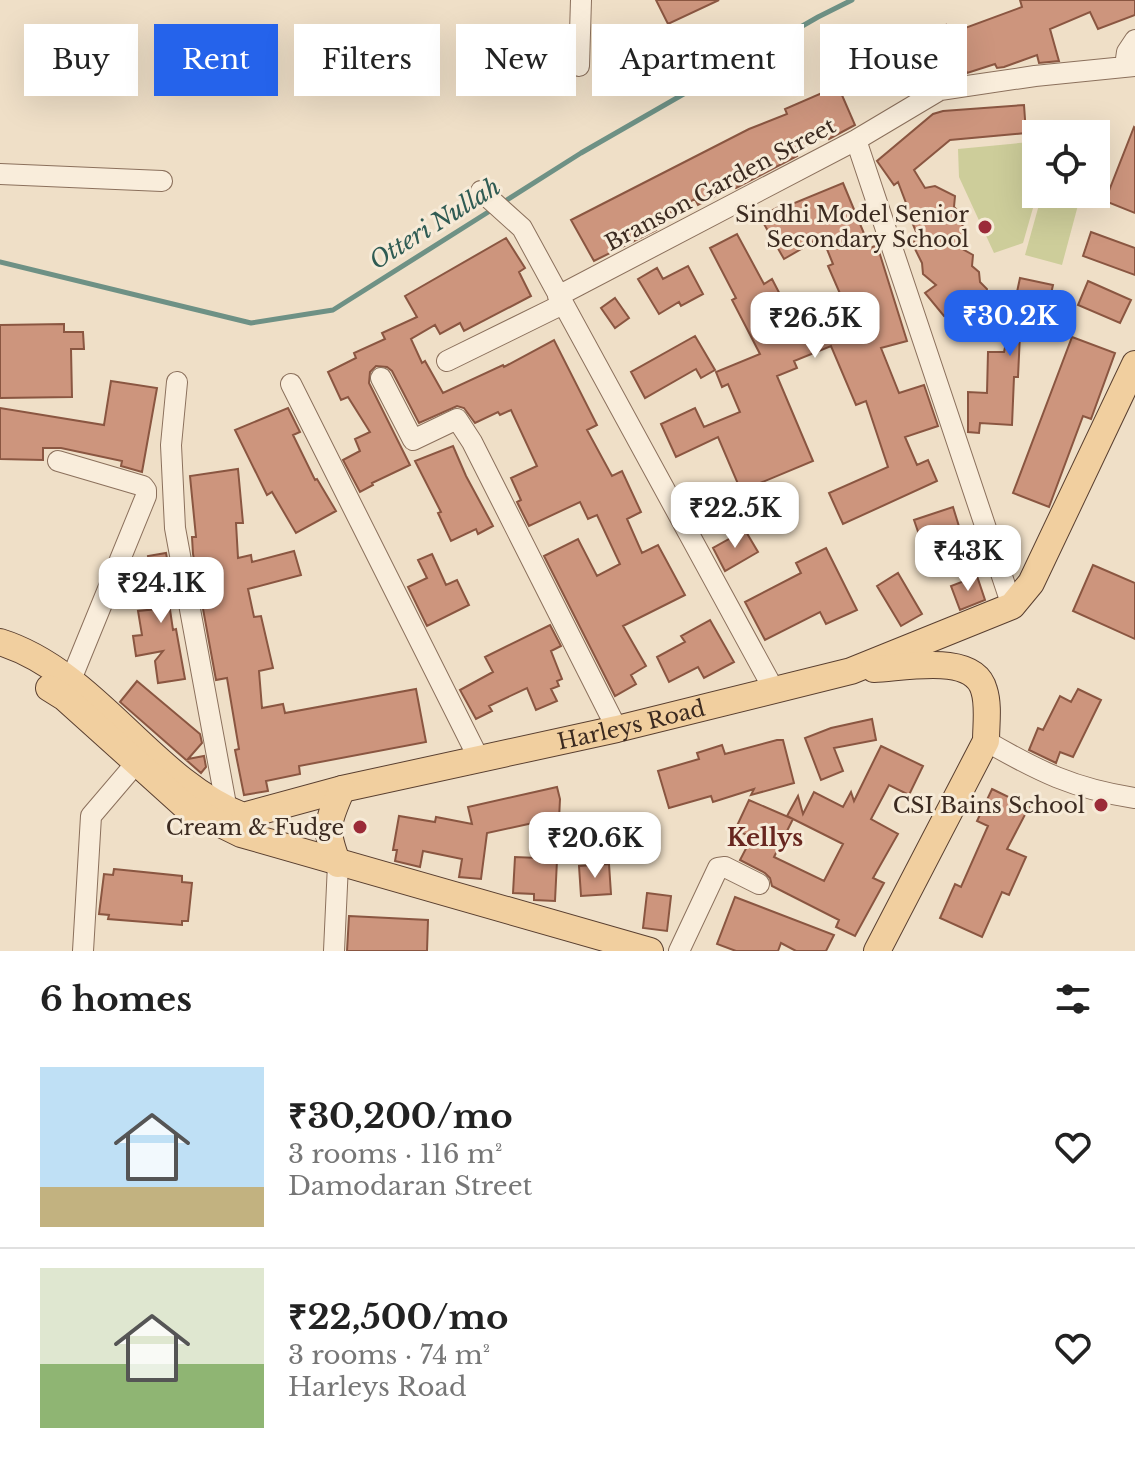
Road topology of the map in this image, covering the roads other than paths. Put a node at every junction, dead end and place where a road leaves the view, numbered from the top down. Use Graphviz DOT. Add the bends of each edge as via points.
graph roads {
  1 [pos="581,0"];
  2 [pos="1135,40"];
  3 [pos="579,66"];
  4 [pos="1130,66"];
  5 [pos="856,140"];
  6 [pos="0,174"];
  7 [pos="162,181"];
  8 [pos="481,191"];
  9 [pos="560,300"];
  10 [pos="447,361"];
  11 [pos="1135,364"];
  12 [pos="381,378"];
  13 [pos="177,382"];
  14 [pos="291,384"];
  15 [pos="58,461"];
  16 [pos="1012,606"];
  17 [pos="0,642"];
  18 [pos="0,660"];
  19 [pos="851,671"];
  20 [pos="70,682"];
  21 [pos="773,688"];
  22 [pos="617,729"];
  23 [pos="986,741"];
  24 [pos="479,759"];
  25 [pos="137,762"];
  26 [pos="342,789"];
  27 [pos="1135,798"];
  28 [pos="235,813"];
  29 [pos="338,864"];
  30 [pos="759,884"];
  31 [pos="634,948"];
  32 [pos="83,951"];
  33 [pos="334,951"];
  34 [pos="679,951"];
  35 [pos="877,951"];
  1 -- 3 [label="street"];
  2 -- 4 [label="street" via="1127,52"];
  4 -- 5 [label="street, Branson Garden Street" via="940,90"];
  5 -- 9 [label="street, Branson Garden Street"];
  5 -- 16 [label="street"];
  6 -- 7 [label="street"];
  8 -- 9 [label="street" via="522,228"];
  9 -- 10 [label="street, Branson Garden Street"];
  9 -- 21 [label="street"];
  11 -- 16 [label="main road" via="1031,583"];
  12 -- 22 [label="street" via="413,440 457,419"];
  13 -- 28 [label="street" via="171,445 175,528"];
  14 -- 24 [label="street"];
  15 -- 20 [label="street" via="146,490"];
  16 -- 19 [label="main road, Harleys Road"];
  17 -- 20 [label="main road"];
  18 -- 25 [label="main road" via="65,698"];
  19 -- 21 [label="main road, Harleys Road"];
  19 -- 23 [label="main road" via="940,665 970,671 985,692"];
  20 -- 28 [label="main road" via="200,793"];
  21 -- 22 [label="main road, Harleys Road"];
  22 -- 24 [label="main road, Harleys Road"];
  23 -- 27 [label="street" via="1039,772 1094,792"];
  23 -- 35 [label="main road"];
  24 -- 26 [label="main road, Harleys Road"];
  25 -- 29 [label="main road" via="186,807 241,834"];
  25 -- 32 [label="street" via="91,816"];
  26 -- 28 [label="main road, Harleys Road"];
  26 -- 29 [label="main road" via="329,819 329,840"];
  29 -- 31 [label="main road"];
  29 -- 33 [label="street"];
  30 -- 34 [label="street" via="718,868"];
}
